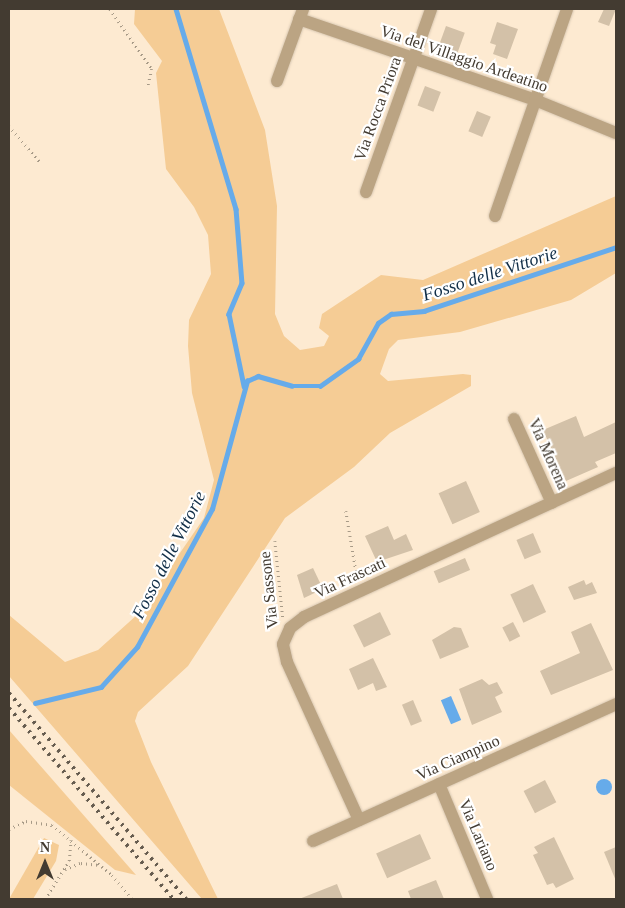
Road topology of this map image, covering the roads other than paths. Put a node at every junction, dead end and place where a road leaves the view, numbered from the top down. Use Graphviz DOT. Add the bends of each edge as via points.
graph roads {
  1 [pos="431,9"];
  2 [pos="567,9"];
  3 [pos="301,14"];
  4 [pos="413,58"];
  5 [pos="277,81"];
  6 [pos="536,100"];
  7 [pos="616,133"];
  8 [pos="366,192"];
  9 [pos="495,216"];
  10 [pos="514,419"];
  11 [pos="616,473"];
  12 [pos="552,503"];
  13 [pos="616,704"];
  14 [pos="439,784"];
  15 [pos="359,820"];
  16 [pos="313,841"];
  17 [pos="487,899"];
  1 -- 4 [label="street, Via Rocca Priora"];
  2 -- 6 [label="street"];
  3 -- 4 [label="street, Via del Villaggio Ardeatino"];
  3 -- 5 [label="street"];
  4 -- 6 [label="street, Via del Villaggio Ardeatino"];
  4 -- 8 [label="street, Via Rocca Priora"];
  6 -- 7 [label="street, Via del Villaggio Ardeatino"];
  6 -- 9 [label="street"];
  10 -- 12 [label="street, Via Morena"];
  11 -- 12 [label="street, Via Frascati"];
  12 -- 15 [label="street, Via Frascati" via="304,617 285,636 287,662"];
  13 -- 14 [label="street, Via Ciampino"];
  14 -- 15 [label="street, Via Ciampino"];
  14 -- 17 [label="street, Via Lariano"];
  15 -- 16 [label="street, Via Ciampino"];
}
